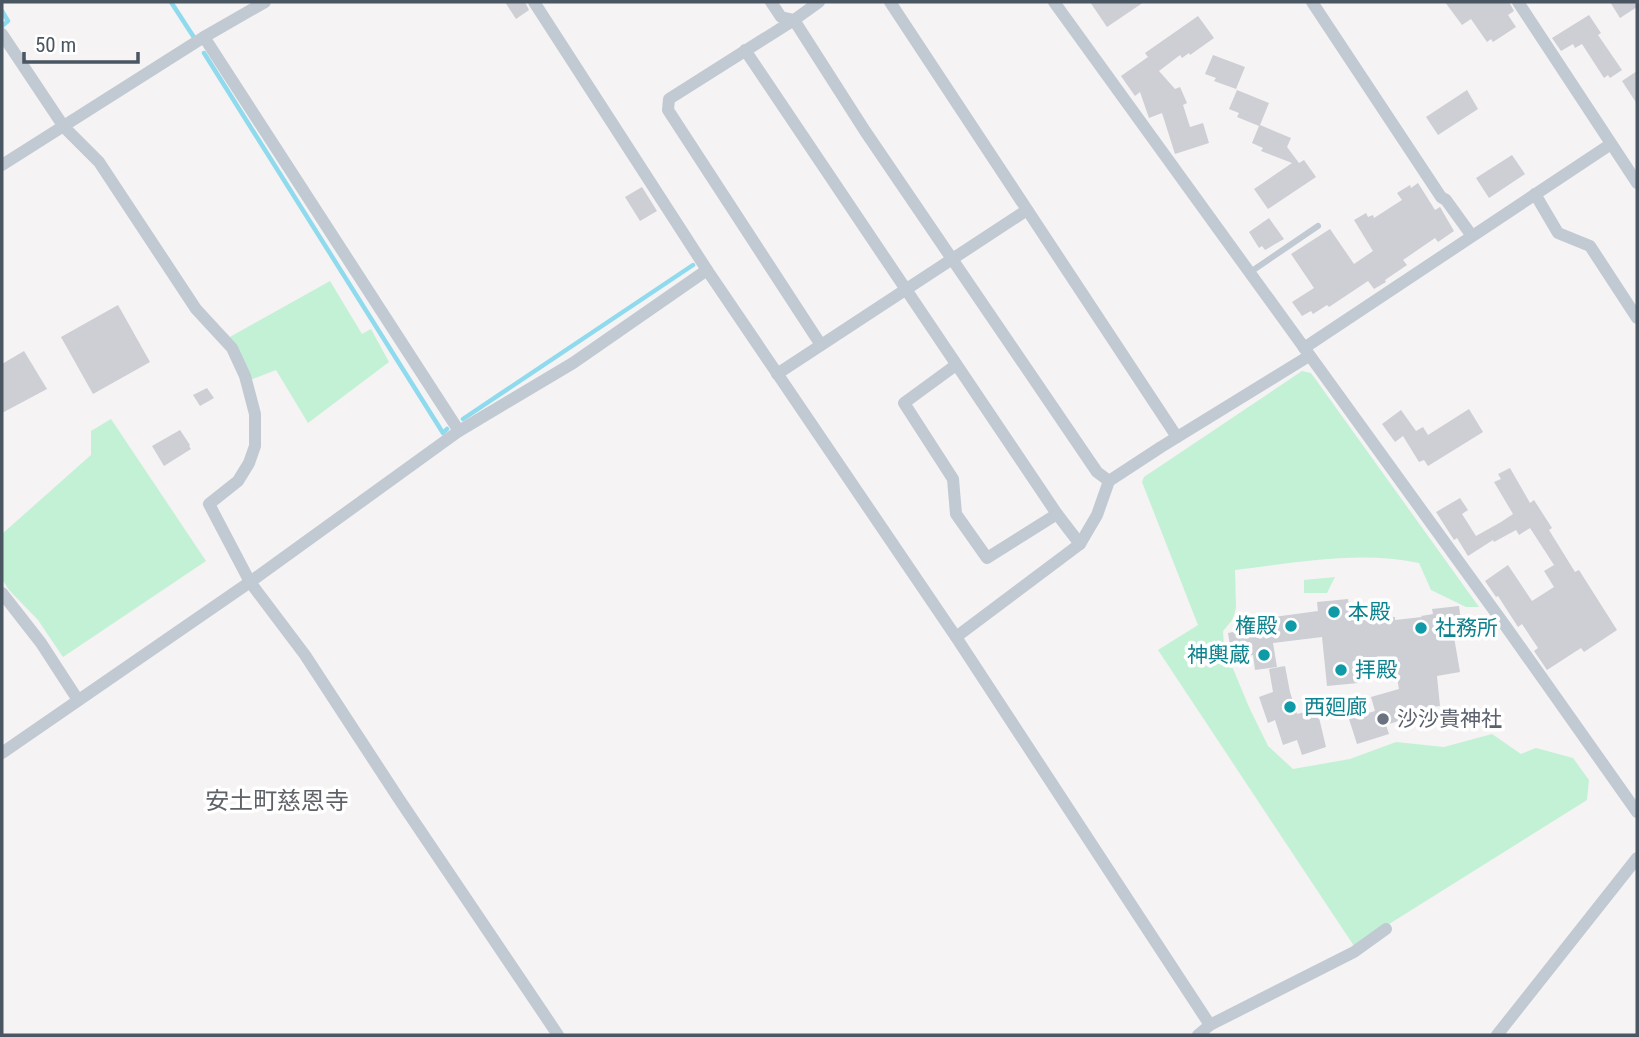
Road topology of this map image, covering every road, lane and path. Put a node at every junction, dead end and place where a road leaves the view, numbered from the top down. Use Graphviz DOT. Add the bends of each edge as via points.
graph roads {
  1 [pos="265,2"];
  2 [pos="534,2"];
  3 [pos="771,2"];
  4 [pos="819,2"];
  5 [pos="890,2"];
  6 [pos="1054,2"];
  7 [pos="1312,2"];
  8 [pos="1518,2"];
  9 [pos="794,20"];
  10 [pos="2,34"];
  11 [pos="204,37"];
  12 [pos="745,50"];
  13 [pos="64,127"];
  14 [pos="1611,144"];
  15 [pos="2,164"];
  16 [pos="1637,183"];
  17 [pos="1535,194"];
  18 [pos="1027,210"];
  19 [pos="1318,226"];
  20 [pos="1472,236"];
  21 [pos="953,258"];
  22 [pos="707,270"];
  23 [pos="1249,273"];
  24 [pos="906,289"];
  25 [pos="1637,317"];
  26 [pos="821,345"];
  27 [pos="1307,352"];
  28 [pos="956,365"];
  29 [pos="777,374"];
  30 [pos="459,432"];
  31 [pos="1177,437"];
  32 [pos="1109,481"];
  33 [pos="1057,514"];
  34 [pos="1080,544"];
  35 [pos="250,582"];
  36 [pos="2,593"];
  37 [pos="956,637"];
  38 [pos="78,700"];
  39 [pos="2,753"];
  40 [pos="1637,812"];
  41 [pos="1637,858"];
  42 [pos="1386,929"];
  43 [pos="1210,1025"];
  44 [pos="558,1035"];
  45 [pos="1198,1035"];
  46 [pos="1497,1035"];
  1 -- 11 [label="street"];
  2 -- 22 [label="street"];
  3 -- 9 [label="street" via="781,17"];
  4 -- 9 [label="street"];
  5 -- 18 [label="street"];
  6 -- 23 [label="street"];
  7 -- 20 [label="street" via="1441,197"];
  8 -- 14 [label="street"];
  9 -- 12 [label="street"];
  9 -- 21 [label="street"];
  10 -- 13 [label="street"];
  11 -- 13 [label="street"];
  11 -- 30 [label="street"];
  12 -- 24 [label="street"];
  12 -- 26 [label="street" via="669,99 668,110"];
  13 -- 15 [label="street"];
  13 -- 35 [label="street" via="99,162 196,309 232,348 245,376 255,414 255,446 238,481 209,505"];
  14 -- 16 [label="street"];
  14 -- 17 [label="street"];
  17 -- 20 [label="street"];
  17 -- 25 [label="street" via="1558,233 1590,246"];
  18 -- 21 [label="street"];
  18 -- 31 [label="street"];
  19 -- 23 [label="lane"];
  20 -- 27 [label="street"];
  21 -- 24 [label="street"];
  21 -- 32 [label="street" via="1097,472"];
  22 -- 29 [label="street"];
  22 -- 30 [label="street" via="573,363"];
  23 -- 27 [label="street"];
  24 -- 26 [label="street"];
  24 -- 28 [label="street"];
  26 -- 29 [label="street"];
  27 -- 31 [label="street"];
  27 -- 40 [label="street"];
  28 -- 33 [label="street"];
  28 -- 33 [label="street" via="904,403 953,479 956,514 987,558"];
  29 -- 37 [label="street"];
  30 -- 35 [label="street"];
  31 -- 32 [label="street"];
  32 -- 34 [label="street"];
  33 -- 34 [label="street"];
  34 -- 37 [label="street"];
  35 -- 38 [label="street"];
  35 -- 44 [label="street" via="305,655"];
  36 -- 38 [label="street"];
  37 -- 43 [label="street"];
  38 -- 39 [label="street"];
  41 -- 46 [label="street"];
  42 -- 43 [label="street" via="1354,952"];
  43 -- 45 [label="street"];
}
